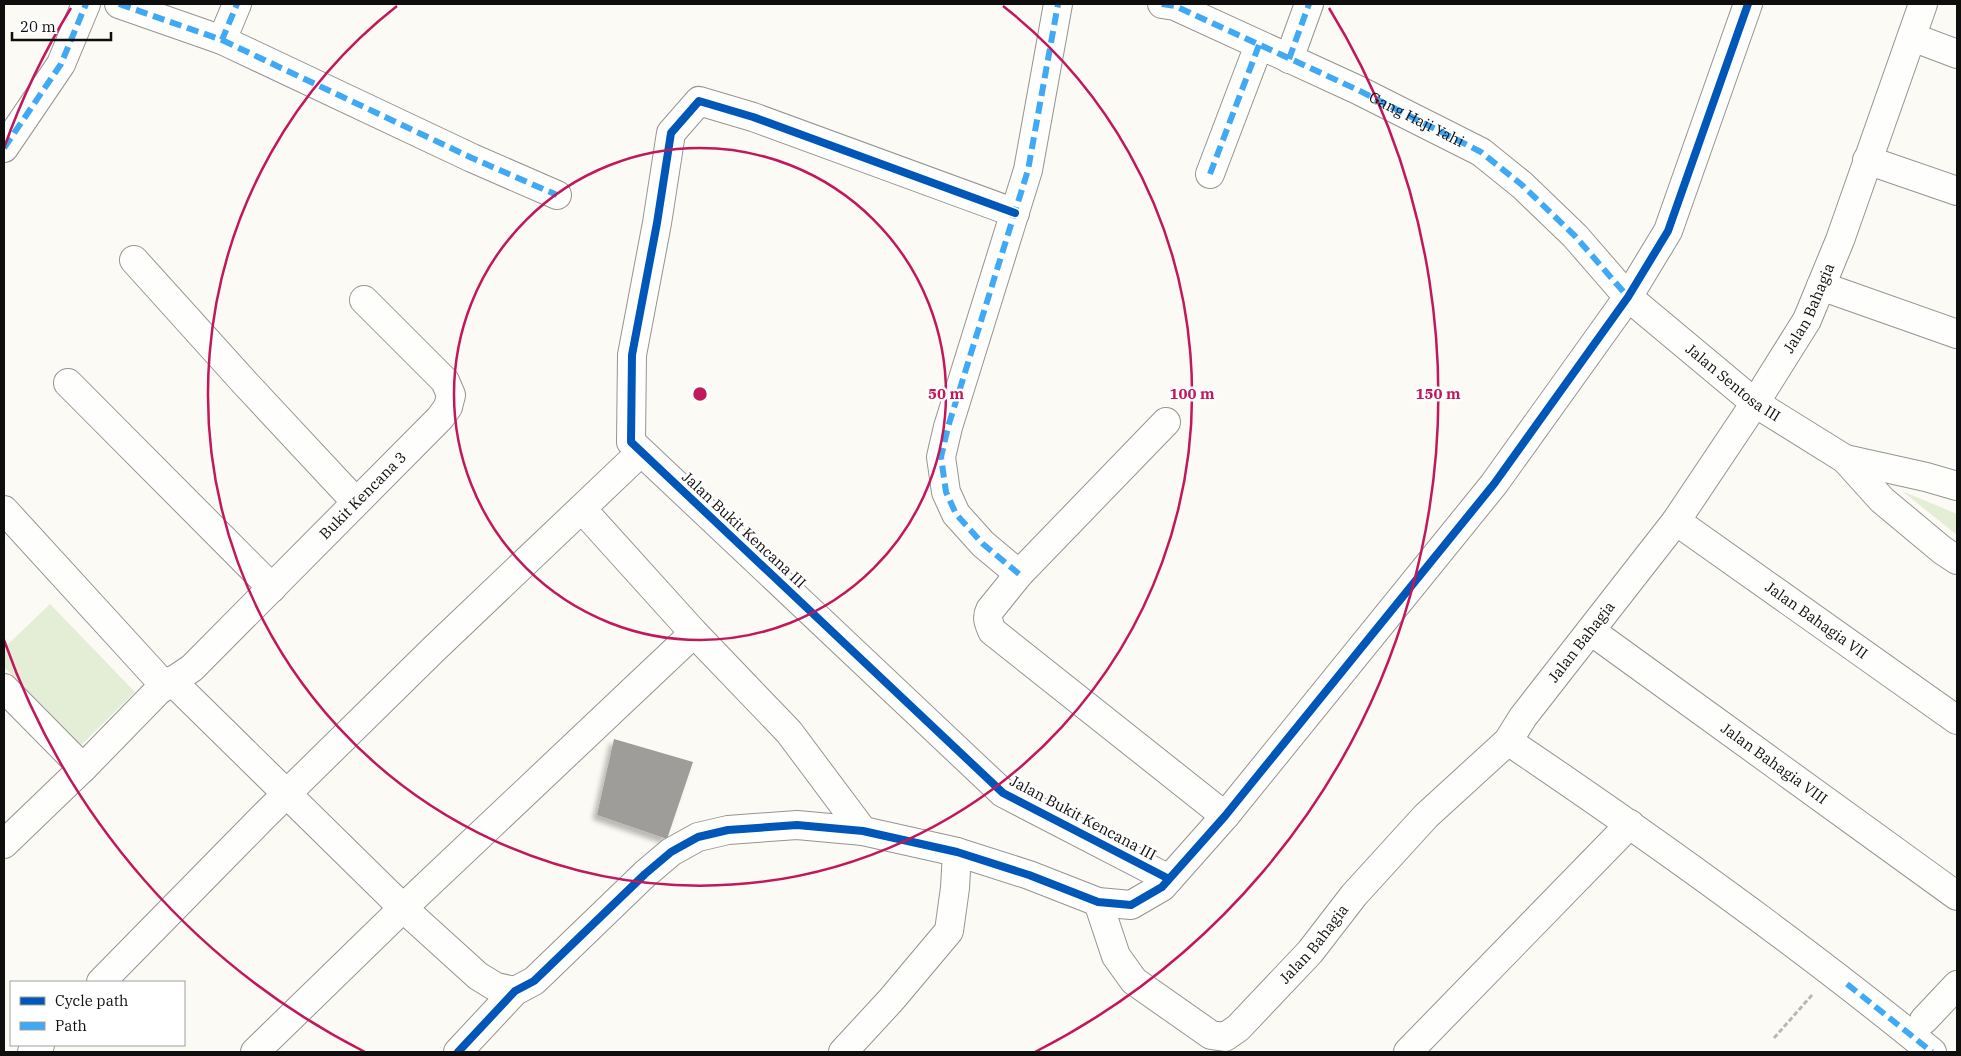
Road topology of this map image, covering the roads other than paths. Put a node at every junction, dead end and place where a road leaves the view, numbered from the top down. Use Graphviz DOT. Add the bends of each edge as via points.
graph roads {
  1 [pos="86,4"];
  2 [pos="119,4"];
  3 [pos="237,4"];
  4 [pos="1058,4"];
  5 [pos="1162,4"];
  6 [pos="1309,4"];
  7 [pos="1748,4"];
  8 [pos="1924,4"];
  9 [pos="1912,38"];
  10 [pos="222,40"];
  11 [pos="1259,45"];
  12 [pos="1957,54"];
  13 [pos="1288,59"];
  14 [pos="4,148"];
  15 [pos="1867,160"];
  16 [pos="1210,174"];
  17 [pos="1957,191"];
  18 [pos="556,195"];
  19 [pos="1015,213"];
  20 [pos="134,260"];
  21 [pos="1821,286"];
  22 [pos="1628,297"];
  23 [pos="364,300"];
  24 [pos="1957,334"];
  25 [pos="68,383"];
  26 [pos="1755,403"];
  27 [pos="1166,422"];
  28 [pos="642,452"];
  29 [pos="1845,459"];
  30 [pos="1957,486"];
  31 [pos="356,502"];
  32 [pos="582,509"];
  33 [pos="4,510"];
  34 [pos="1676,521"];
  35 [pos="1957,560"];
  36 [pos="1019,574"];
  37 [pos="272,588"];
  38 [pos="1591,631"];
  39 [pos="694,634"];
  40 [pos="169,683"];
  41 [pos="4,688"];
  42 [pos="1957,720"];
  43 [pos="1508,741"];
  44 [pos="83,768"];
  45 [pos="288,794"];
  46 [pos="1225,816"];
  47 [pos="1630,824"];
  48 [pos="863,830"];
  49 [pos="4,844"];
  50 [pos="957,852"];
  51 [pos="1169,879"];
  52 [pos="1957,896"];
  53 [pos="1098,902"];
  54 [pos="404,908"];
  55 [pos="102,981"];
  56 [pos="1957,985"];
  57 [pos="515,991"];
  58 [pos="1924,1020"];
  59 [pos="1233,1045"];
  60 [pos="255,1052"];
  61 [pos="458,1052"];
  62 [pos="843,1052"];
  63 [pos="1408,1052"];
  64 [pos="1932,1052"];
  1 -- 14 [label="street" via="61,64"];
  2 -- 10 [label="street"];
  3 -- 10 [label="street"];
  4 -- 19 [label="street" via="1028,170"];
  5 -- 11 [label="street, Gang Haji Yahi" via="1175,6"];
  6 -- 13 [label="street"];
  7 -- 22 [label="street" via="1668,231"];
  8 -- 9 [label="street, Jalan Bahagia"];
  9 -- 12 [label="street"];
  9 -- 15 [label="street, Jalan Bahagia"];
  10 -- 18 [label="street"];
  11 -- 13 [label="street, Gang Haji Yahi"];
  11 -- 16 [label="street"];
  13 -- 22 [label="street, Gang Haji Yahi" via="1481,152 1522,185 1575,236"];
  15 -- 17 [label="street"];
  15 -- 21 [label="street, Jalan Bahagia"];
  19 -- 28 [label="street, Jalan Bukit Kencana III" via="699,101 671,133 632,355 631,442"];
  19 -- 36 [label="street" via="941,457 946,492 956,514 983,544"];
  20 -- 31 [label="street"];
  21 -- 24 [label="street"];
  21 -- 26 [label="street, Jalan Bahagia" via="1807,320"];
  22 -- 26 [label="street, Jalan Sentosa III"];
  22 -- 46 [label="street" via="1494,484"];
  23 -- 31 [label="street, Bukit Kencana 3" via="445,381 451,394 448,407 440,418"];
  25 -- 37 [label="street"];
  26 -- 29 [label="street, Jalan Sentosa III"];
  26 -- 34 [label="street, Jalan Bahagia"];
  27 -- 36 [label="street"];
  28 -- 32 [label="street"];
  28 -- 51 [label="street, Jalan Bukit Kencana III" via="1003,793"];
  29 -- 30 [label="street"];
  29 -- 35 [label="street" via="1882,500"];
  31 -- 37 [label="street, Bukit Kencana 3"];
  32 -- 39 [label="street"];
  32 -- 45 [label="street"];
  33 -- 40 [label="street"];
  34 -- 38 [label="street, Jalan Bahagia"];
  34 -- 42 [label="street, Jalan Bahagia VII"];
  36 -- 46 [label="street" via="987,616 992,631"];
  37 -- 40 [label="street, Bukit Kencana 3" via="192,668"];
  38 -- 43 [label="street, Jalan Bahagia"];
  38 -- 52 [label="street, Jalan Bahagia VIII"];
  39 -- 48 [label="street" via="789,732"];
  39 -- 54 [label="street"];
  40 -- 44 [label="street, Bukit Kencana 3"];
  40 -- 45 [label="street" via="180,689"];
  41 -- 44 [label="street"];
  43 -- 47 [label="street"];
  43 -- 59 [label="street, Jalan Bahagia" via="1426,816 1354,895 1310,952 1238,1028"];
  44 -- 49 [label="street, Bukit Kencana 3"];
  45 -- 54 [label="street"];
  45 -- 55 [label="street"];
  46 -- 51 [label="street"];
  47 -- 63 [label="street"];
  47 -- 64 [label="street" via="1832,973"];
  48 -- 50 [label="street"];
  48 -- 57 [label="street" via="797,824 698,836 651,868 534,981"];
  50 -- 53 [label="street"];
  50 -- 62 [label="street" via="949,931"];
  51 -- 53 [label="street" via="1162,887 1131,905"];
  53 -- 59 [label="street, Jalan Bahagia" via="1116,956 1134,981 1211,1035"];
  54 -- 57 [label="street" via="478,976 496,987"];
  54 -- 60 [label="street"];
  56 -- 58 [label="street"];
  57 -- 61 [label="street"];
}
